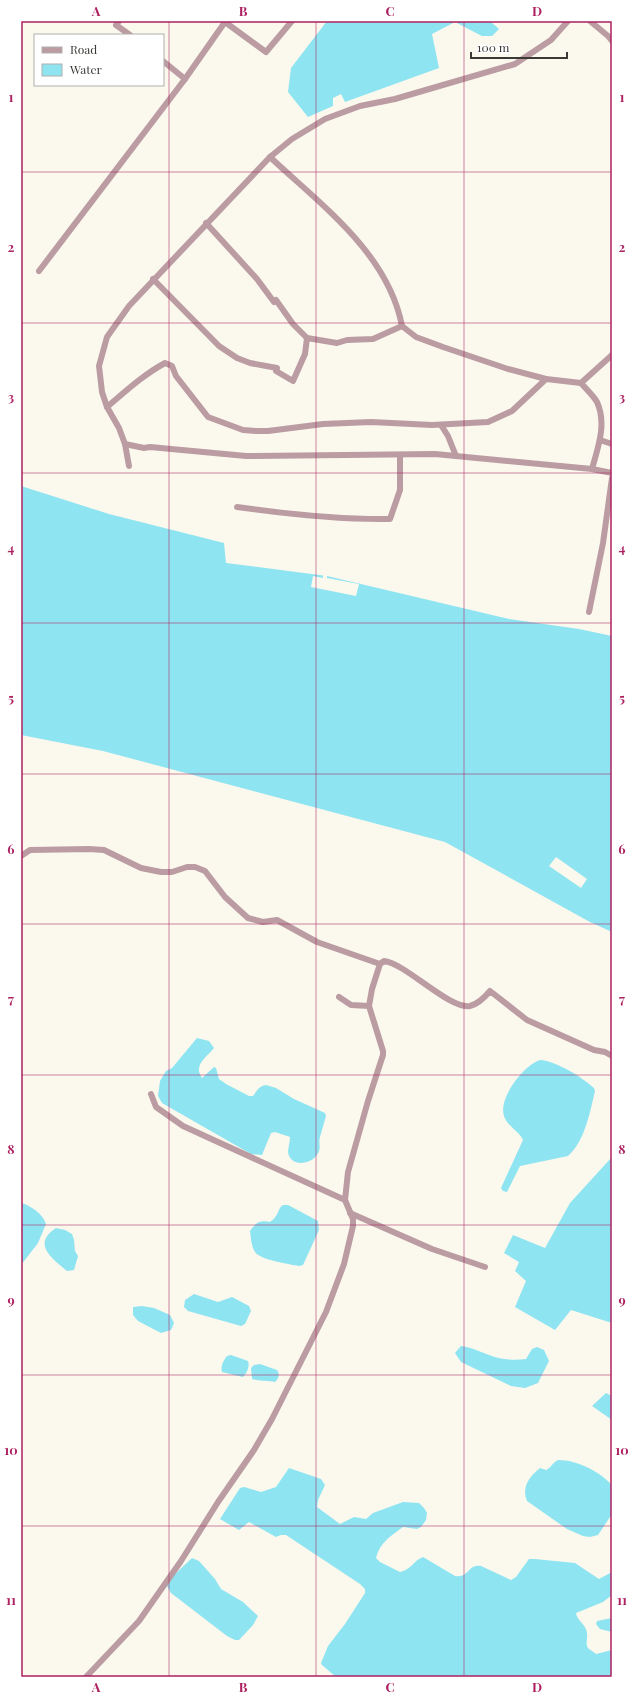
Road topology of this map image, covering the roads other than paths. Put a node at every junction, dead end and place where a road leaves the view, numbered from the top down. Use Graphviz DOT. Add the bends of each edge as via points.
graph roads {
  1 [pos="119,21"];
  2 [pos="292,21"];
  3 [pos="568,21"];
  4 [pos="590,21"];
  5 [pos="129,34"];
  6 [pos="612,41"];
  7 [pos="164,62"];
  8 [pos="185,79"];
  9 [pos="270,157"];
  10 [pos="206,223"];
  11 [pos="39,271"];
  12 [pos="154,279"];
  13 [pos="402,326"];
  14 [pos="307,338"];
  15 [pos="612,355"];
  16 [pos="546,379"];
  17 [pos="581,383"];
  18 [pos="107,407"];
  19 [pos="441,425"];
  20 [pos="600,440"];
  21 [pos="125,444"];
  22 [pos="612,444"];
  23 [pos="400,455"];
  24 [pos="456,456"];
  25 [pos="129,466"];
  26 [pos="592,469"];
  27 [pos="612,473"];
  28 [pos="612,478"];
  29 [pos="237,507"];
  30 [pos="589,612"];
  31 [pos="21,856"];
  32 [pos="380,964"];
  33 [pos="339,997"];
  34 [pos="370,1006"];
  35 [pos="612,1056"];
  36 [pos="151,1094"];
  37 [pos="345,1200"];
  38 [pos="350,1213"];
  39 [pos="485,1267"];
  40 [pos="86,1677"];
  1 -- 5 [label="street" via="116,24"];
  2 -- 8 [label="street" via="266,52 225,22"];
  3 -- 9 [label="street" via="551,40 515,64 395,99 360,106 325,119 292,138"];
  4 -- 6 [label="street"];
  7 -- 8 [label="street"];
  8 -- 11 [label="street"];
  9 -- 10 [label="street"];
  9 -- 13 [label="street" via="362,246 384,278 398,307"];
  10 -- 12 [label="street"];
  10 -- 14 [label="street"];
  12 -- 14 [label="street" via="219,346 236,358 277,368 276,371 293,381 305,354"];
  12 -- 18 [label="street" via="129,306 107,337 99,366 102,392"];
  13 -- 14 [label="street" via="373,339 337,343"];
  13 -- 16 [label="street" via="416,336 443,347"];
  15 -- 17 [label="street"];
  16 -- 17 [label="street"];
  16 -- 19 [label="street" via="512,411 488,422"];
  17 -- 20 [label="street" via="596,401 603,421"];
  18 -- 19 [label="street" via="151,370 165,363 172,366 176,376 208,417 243,430 268,431 323,424 371,422"];
  18 -- 21 [label="street"];
  19 -- 24 [label="street"];
  20 -- 22 [label="street"];
  20 -- 26 [label="street"];
  21 -- 23 [label="street" via="144,448 246,456"];
  21 -- 25 [label="street"];
  23 -- 24 [label="street"];
  23 -- 29 [label="street" via="400,490 390,519 288,514"];
  24 -- 26 [label="street"];
  26 -- 27 [label="street"];
  28 -- 30 [label="street" via="603,543"];
  31 -- 32 [label="street" via="30,850 89,849 104,850 141,868 161,872 195,867 205,871 248,918 263,922 277,920 317,942"];
  32 -- 34 [label="street"];
  32 -- 35 [label="street" via="388,962 396,965 424,985 461,1004 474,1004 490,992 527,1020"];
  33 -- 34 [label="street" via="351,1005"];
  34 -- 37 [label="street" via="383,1055 353,1152"];
  36 -- 37 [label="street" via="156,1107 184,1126"];
  37 -- 38 [label="street"];
  38 -- 39 [label="street" via="432,1249"];
  38 -- 40 [label="street" via="353,1226 344,1264 326,1312 272,1419 181,1561 139,1621"];
}
